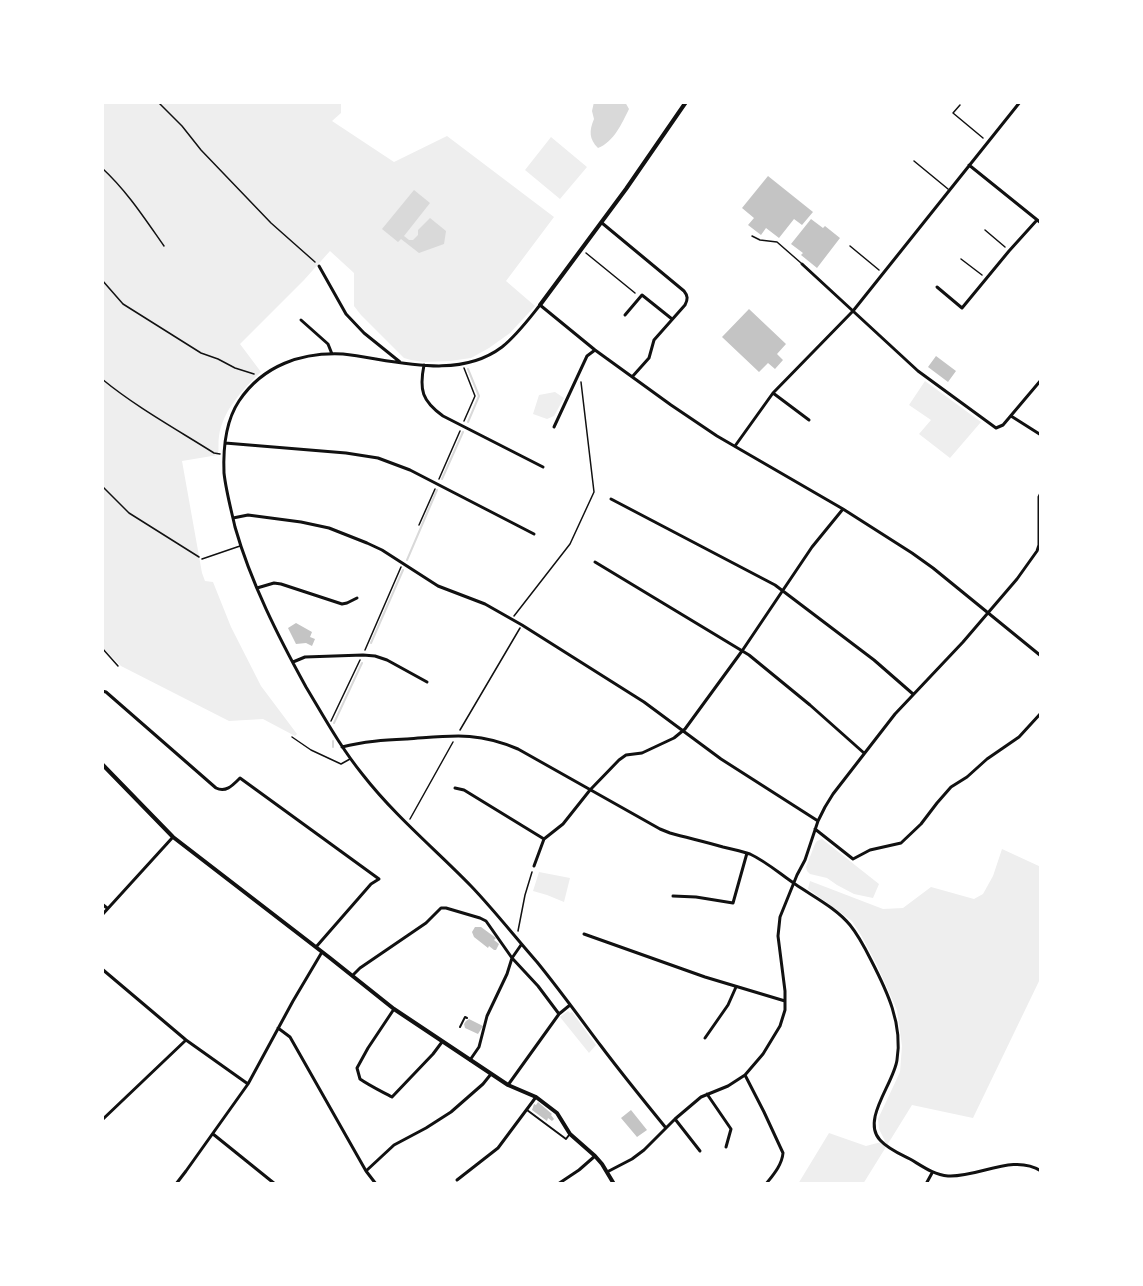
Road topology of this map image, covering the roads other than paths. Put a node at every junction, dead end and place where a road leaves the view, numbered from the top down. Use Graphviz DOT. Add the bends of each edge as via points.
graph roads {
  1 [pos="686,102"];
  2 [pos="1020,102"];
  3 [pos="914,161"];
  4 [pos="969,165"];
  5 [pos="949,190"];
  6 [pos="1040,221"];
  7 [pos="602,223"];
  8 [pos="752,236"];
  9 [pos="802,264"];
  10 [pos="320,266"];
  11 [pos="937,286"];
  12 [pos="540,305"];
  13 [pos="853,311"];
  14 [pos="625,315"];
  15 [pos="672,319"];
  16 [pos="301,320"];
  17 [pos="595,350"];
  18 [pos="332,354"];
  19 [pos="401,362"];
  20 [pos="424,365"];
  21 [pos="632,377"];
  22 [pos="1041,380"];
  23 [pos="773,393"];
  24 [pos="1011,416"];
  25 [pos="809,420"];
  26 [pos="554,427"];
  27 [pos="1041,435"];
  28 [pos="225,443"];
  29 [pos="735,446"];
  30 [pos="543,466"];
  31 [pos="1041,493"];
  32 [pos="611,499"];
  33 [pos="843,509"];
  34 [pos="233,518"];
  35 [pos="534,534"];
  36 [pos="241,546"];
  37 [pos="202,559"];
  38 [pos="595,562"];
  39 [pos="257,588"];
  40 [pos="783,591"];
  41 [pos="357,598"];
  42 [pos="988,614"];
  43 [pos="742,651"];
  44 [pos="1041,656"];
  45 [pos="293,662"];
  46 [pos="427,682"];
  47 [pos="102,691"];
  48 [pos="913,694"];
  49 [pos="1041,713"];
  50 [pos="683,731"];
  51 [pos="292,737"];
  52 [pos="342,747"];
  53 [pos="864,753"];
  54 [pos="351,759"];
  55 [pos="102,764"];
  56 [pos="455,788"];
  57 [pos="590,790"];
  58 [pos="818,821"];
  59 [pos="815,829"];
  60 [pos="173,837"];
  61 [pos="544,839"];
  62 [pos="747,853"];
  63 [pos="534,866"];
  64 [pos="794,883"];
  65 [pos="674,896"];
  66 [pos="102,904"];
  67 [pos="108,909"];
  68 [pos="102,915"];
  69 [pos="584,934"];
  70 [pos="522,945"];
  71 [pos="316,947"];
  72 [pos="322,952"];
  73 [pos="512,958"];
  74 [pos="102,969"];
  75 [pos="353,975"];
  76 [pos="736,987"];
  77 [pos="785,1001"];
  78 [pos="570,1005"];
  79 [pos="394,1009"];
  80 [pos="559,1014"];
  81 [pos="467,1018"];
  82 [pos="460,1027"];
  83 [pos="278,1028"];
  84 [pos="705,1038"];
  85 [pos="186,1040"];
  86 [pos="442,1042"];
  87 [pos="470,1060"];
  88 [pos="491,1074"];
  89 [pos="745,1075"];
  90 [pos="248,1084"];
  91 [pos="508,1085"];
  92 [pos="707,1094"];
  93 [pos="536,1097"];
  94 [pos="527,1110"];
  95 [pos="102,1119"];
  96 [pos="675,1119"];
  97 [pos="666,1128"];
  98 [pos="213,1134"];
  99 [pos="570,1134"];
  100 [pos="726,1147"];
  101 [pos="700,1151"];
  102 [pos="595,1156"];
  103 [pos="366,1171"];
  104 [pos="1041,1171"];
  105 [pos="607,1172"];
  106 [pos="933,1172"];
  107 [pos="371,1179"];
  108 [pos="457,1180"];
  109 [pos="176,1184"];
  110 [pos="274,1184"];
  111 [pos="366,1184"];
  112 [pos="376,1184"];
  113 [pos="558,1184"];
  114 [pos="614,1184"];
  115 [pos="766,1184"];
  116 [pos="926,1184"];
  1 -- 7 [label="street"];
  2 -- 4 [label="street"];
  3 -- 5 [label="lane"];
  4 -- 5 [label="street"];
  4 -- 6 [label="street"];
  5 -- 13 [label="street"];
  6 -- 11 [label="street" via="1009,251 962,308"];
  7 -- 12 [label="street"];
  7 -- 15 [label="street" via="686,293 687,301"];
  8 -- 9 [label="lane" via="777,242"];
  9 -- 13 [label="street"];
  10 -- 19 [label="street" via="346,314"];
  12 -- 17 [label="street"];
  12 -- 20 [label="street" via="514,336 487,356 453,366"];
  13 -- 23 [label="street"];
  13 -- 24 [label="street" via="918,371 992,426 999,428"];
  14 -- 15 [label="street" via="642,295"];
  15 -- 21 [label="street" via="654,340 649,358"];
  16 -- 18 [label="street" via="328,344"];
  17 -- 21 [label="street"];
  17 -- 26 [label="street" via="587,356"];
  18 -- 19 [label="street"];
  18 -- 28 [label="street" via="297,358 261,376 236,405"];
  19 -- 20 [label="street"];
  20 -- 30 [label="street" via="422,390 432,408"];
  21 -- 29 [label="street"];
  22 -- 24 [label="street"];
  23 -- 25 [label="street"];
  23 -- 29 [label="street"];
  24 -- 27 [label="street"];
  28 -- 34 [label="street" via="225,481"];
  28 -- 35 [label="street" via="369,456 437,483"];
  29 -- 33 [label="street"];
  31 -- 42 [label="street" via="1038,548"];
  32 -- 40 [label="street"];
  33 -- 40 [label="street"];
  33 -- 42 [label="street" via="933,568"];
  34 -- 36 [label="street"];
  34 -- 50 [label="street" via="248,515 301,522 367,543 441,588 485,604 522,625"];
  36 -- 37 [label="lane"];
  36 -- 39 [label="street"];
  38 -- 43 [label="street"];
  39 -- 41 [label="street" via="281,584 342,604"];
  39 -- 45 [label="street"];
  40 -- 43 [label="street"];
  40 -- 48 [label="street"];
  42 -- 44 [label="street"];
  42 -- 48 [label="street"];
  43 -- 50 [label="street"];
  43 -- 53 [label="street"];
  45 -- 46 [label="street" via="305,657 375,656"];
  45 -- 52 [label="street"];
  47 -- 71 [label="street" via="216,789 231,787 240,778 379,879"];
  48 -- 53 [label="street"];
  49 -- 59 [label="street" via="1013,742 951,787 899,844 870,850 854,859"];
  50 -- 57 [label="street" via="642,753 622,757"];
  50 -- 58 [label="street"];
  51 -- 54 [label="lane" via="341,764"];
  52 -- 54 [label="street"];
  52 -- 57 [label="street" via="459,735 484,738 518,749"];
  53 -- 58 [label="street"];
  54 -- 70 [label="street" via="407,825 473,888"];
  55 -- 60 [label="street"];
  56 -- 61 [label="street"];
  57 -- 61 [label="street" via="563,824"];
  57 -- 62 [label="street" via="665,831"];
  58 -- 59 [label="street"];
  59 -- 64 [label="street"];
  60 -- 67 [label="street"];
  60 -- 71 [label="street"];
  61 -- 63 [label="street"];
  62 -- 64 [label="street"];
  62 -- 65 [label="street" via="733,903"];
  64 -- 77 [label="street" via="778,928"];
  64 -- 106 [label="street" via="838,913 859,936 889,997 898,1054 895,1071 875,1114 874,1130 887,1147"];
  66 -- 67 [label="street"];
  67 -- 68 [label="street"];
  69 -- 76 [label="street"];
  70 -- 73 [label="street"];
  70 -- 78 [label="street"];
  71 -- 72 [label="street"];
  72 -- 75 [label="street"];
  72 -- 83 [label="street"];
  73 -- 75 [label="street" via="486,921 441,908 426,924"];
  73 -- 80 [label="street"];
  73 -- 87 [label="street" via="487,1016 479,1047"];
  74 -- 85 [label="street"];
  75 -- 79 [label="street"];
  76 -- 77 [label="street"];
  76 -- 84 [label="street"];
  77 -- 89 [label="street" via="783,1019 774,1039"];
  78 -- 80 [label="street"];
  78 -- 97 [label="street"];
  79 -- 86 [label="street"];
  79 -- 86 [label="street" via="357,1068 360,1079 369,1086 392,1097"];
  80 -- 91 [label="street"];
  81 -- 82 [label="street"];
  83 -- 90 [label="street"];
  83 -- 103 [label="street" via="290,1037"];
  85 -- 90 [label="street"];
  85 -- 95 [label="street"];
  86 -- 87 [label="street"];
  87 -- 88 [label="street"];
  88 -- 91 [label="street"];
  88 -- 103 [label="street" via="451,1112 394,1144"];
  89 -- 92 [label="street"];
  89 -- 115 [label="street" via="783,1154"];
  90 -- 98 [label="street"];
  91 -- 93 [label="street"];
  92 -- 96 [label="street"];
  92 -- 100 [label="street" via="731,1129"];
  93 -- 94 [label="street"];
  93 -- 99 [label="street" via="557,1113"];
  94 -- 99 [label="street" via="566,1139"];
  94 -- 108 [label="street" via="498,1148"];
  96 -- 97 [label="street"];
  96 -- 101 [label="street"];
  97 -- 105 [label="street" via="632,1159"];
  98 -- 109 [label="street"];
  98 -- 110 [label="street"];
  99 -- 102 [label="street"];
  102 -- 105 [label="street"];
  102 -- 113 [label="street"];
  103 -- 107 [label="street"];
  104 -- 106 [label="street" via="1020,1164 958,1176"];
  105 -- 114 [label="street"];
  106 -- 116 [label="street"];
  107 -- 111 [label="street"];
  107 -- 112 [label="street"];
}
